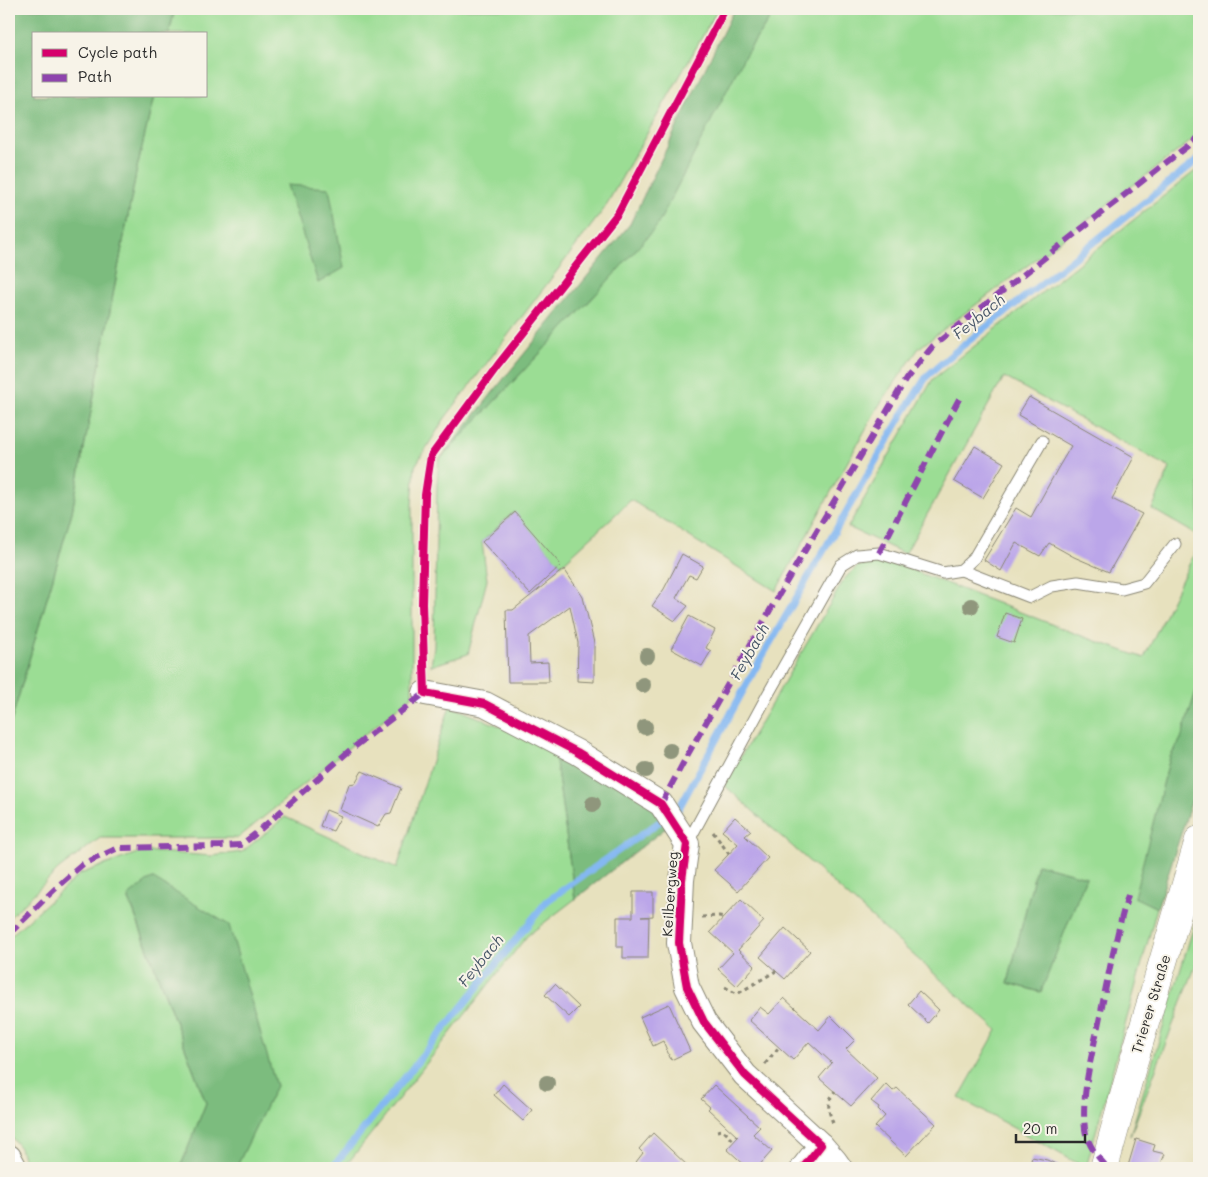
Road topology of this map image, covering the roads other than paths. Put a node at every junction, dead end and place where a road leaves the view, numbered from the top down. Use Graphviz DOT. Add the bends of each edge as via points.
graph roads {
  1 [pos="1042,441"];
  2 [pos="1175,544"];
  3 [pos="961,570"];
  4 [pos="425,693"];
  5 [pos="681,836"];
  6 [pos="1199,840"];
  7 [pos="829,1138"];
  8 [pos="9,1157"];
  9 [pos="15,1168"];
  10 [pos="803,1168"];
  11 [pos="840,1168"];
  12 [pos="1104,1168"];
  1 -- 3 [label="lane" via="974,558"];
  2 -- 3 [label="lane" via="1144,583 1122,589 1078,582 1052,586 1030,597"];
  3 -- 5 [label="lane" via="943,573 879,553 857,556 841,565 762,704"];
  4 -- 5 [label="street" via="486,704 577,752 661,804"];
  5 -- 7 [label="street, Keilbergweg" via="678,943 687,988 704,1022 745,1075"];
  6 -- 12 [label="main road, Trierer Straße"];
  7 -- 10 [label="street"];
  7 -- 11 [label="street, Keilbergweg"];
  8 -- 9 [label="street"];
}
